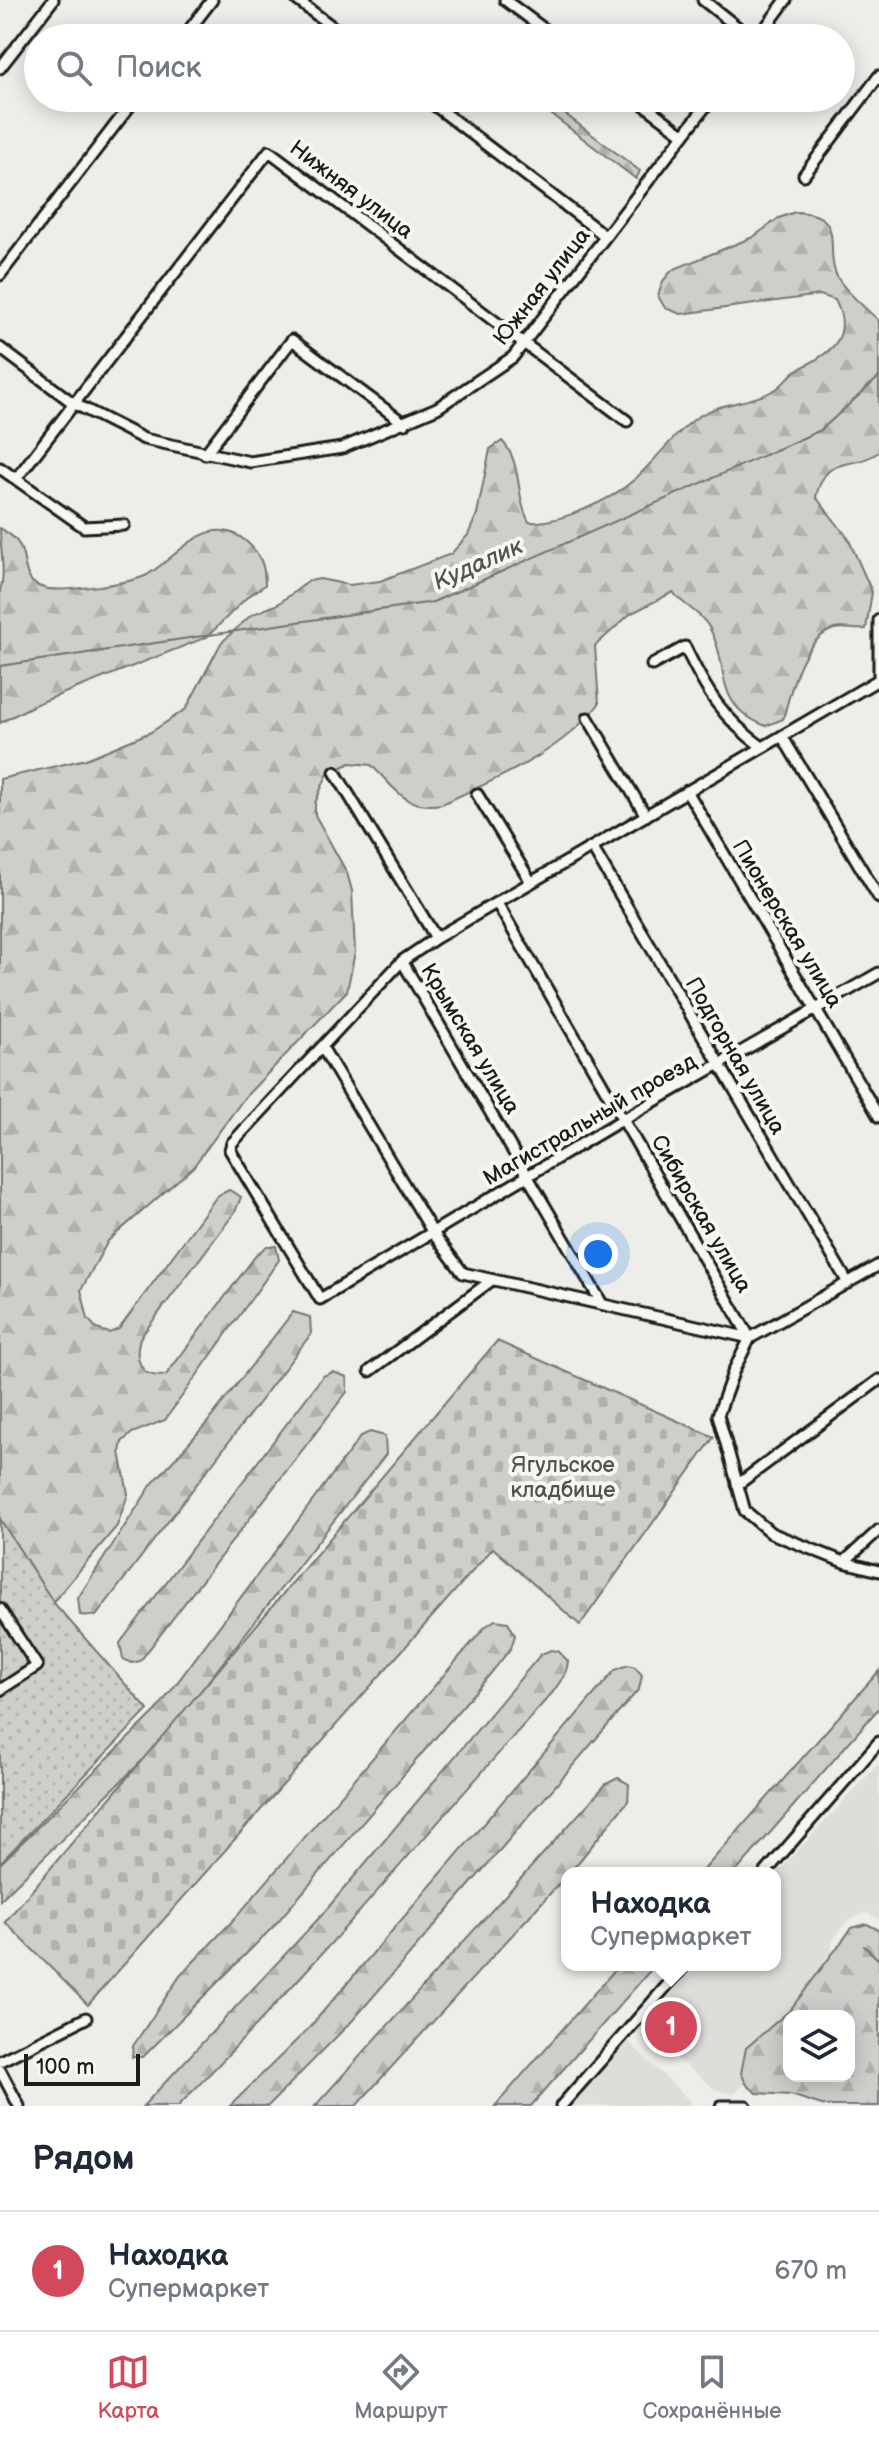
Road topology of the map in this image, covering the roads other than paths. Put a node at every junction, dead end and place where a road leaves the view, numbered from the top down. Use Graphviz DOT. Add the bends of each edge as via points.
graph roads {
  1 [pos="53,0"];
  2 [pos="212,0"];
  3 [pos="297,0"];
  4 [pos="505,0"];
  5 [pos="703,0"];
  6 [pos="786,0"];
  7 [pos="33,24"];
  8 [pos="194,24"];
  9 [pos="329,24"];
  10 [pos="537,24"];
  11 [pos="733,24"];
  12 [pos="768,24"];
  13 [pos="24,35"];
  14 [pos="2,61"];
  15 [pos="879,76"];
  16 [pos="855,108"];
  17 [pos="125,112"];
  18 [pos="443,112"];
  19 [pos="654,112"];
  20 [pos="701,112"];
  21 [pos="852,112"];
  22 [pos="683,134"];
  23 [pos="804,175"];
  24 [pos="605,236"];
  25 [pos="0,275"];
  26 [pos="524,343"];
  27 [pos="0,348"];
  28 [pos="73,403"];
  29 [pos="627,421"];
  30 [pos="405,424"];
  31 [pos="205,454"];
  32 [pos="0,468"];
  33 [pos="16,479"];
  34 [pos="124,525"];
  35 [pos="879,620"];
  36 [pos="652,665"];
  37 [pos="878,681"];
  38 [pos="588,718"];
  39 [pos="782,736"];
  40 [pos="762,747"];
  41 [pos="335,772"];
  42 [pos="687,791"];
  43 [pos="477,794"];
  44 [pos="646,816"];
  45 [pos="592,847"];
  46 [pos="531,882"];
  47 [pos="879,898"];
  48 [pos="497,903"];
  49 [pos="436,938"];
  50 [pos="402,961"];
  51 [pos="879,973"];
  52 [pos="816,1010"];
  53 [pos="322,1047"];
  54 [pos="720,1066"];
  55 [pos="879,1117"];
  56 [pos="625,1118"];
  57 [pos="530,1175"];
  58 [pos="433,1233"];
  59 [pos="879,1265"];
  60 [pos="492,1280"];
  61 [pos="848,1283"];
  62 [pos="601,1302"];
  63 [pos="750,1338"];
  64 [pos="370,1371"];
  65 [pos="879,1380"];
  66 [pos="737,1485"];
  67 [pos="879,1530"];
  68 [pos="844,1562"];
  69 [pos="879,1571"];
  70 [pos="0,1609"];
  71 [pos="0,1690"];
  72 [pos="879,1742"];
  73 [pos="770,1867"];
  74 [pos="680,1971"];
  75 [pos="86,2018"];
  76 [pos="0,2061"];
  77 [pos="0,2070"];
  78 [pos="19,2106"];
  79 [pos="561,2106"];
  80 [pos="721,2106"];
  81 [pos="746,2106"];
  1 -- 7 [label="street"];
  2 -- 8 [label="street"];
  3 -- 9 [label="street"];
  4 -- 10 [label="street"];
  5 -- 11 [label="street"];
  6 -- 12 [label="street"];
  13 -- 14 [label="street"];
  15 -- 16 [label="street"];
  17 -- 25 [label="street"];
  18 -- 24 [label="street"];
  19 -- 22 [label="street"];
  20 -- 22 [label="street, Южная улица"];
  21 -- 23 [label="street"];
  22 -- 24 [label="street, Южная улица"];
  24 -- 26 [label="street, Южная улица"];
  26 -- 28 [label="street, Нижняя улица" via="269,151"];
  26 -- 29 [label="street, Нижняя улица"];
  26 -- 30 [label="street, Южная улица" via="493,373"];
  27 -- 28 [label="street, Южная улица"];
  28 -- 31 [label="street, Южная улица" via="144,439"];
  28 -- 33 [label="street, Нижняя улица"];
  30 -- 31 [label="street, Южная улица" via="342,448 250,462"];
  30 -- 31 [label="street" via="292,340"];
  32 -- 33 [label="street"];
  33 -- 34 [label="street" via="84,527"];
  35 -- 37 [label="street"];
  36 -- 40 [label="street" via="685,647 708,696"];
  37 -- 39 [label="street"];
  38 -- 44 [label="street"];
  39 -- 40 [label="street"];
  39 -- 47 [label="street"];
  40 -- 42 [label="street"];
  41 -- 49 [label="street"];
  42 -- 44 [label="street"];
  42 -- 52 [label="street, Пионерская улица"];
  43 -- 46 [label="street"];
  44 -- 45 [label="street"];
  45 -- 46 [label="street"];
  45 -- 54 [label="street, Подгорная улица"];
  46 -- 48 [label="street"];
  48 -- 49 [label="street"];
  48 -- 56 [label="street, Сибирская улица"];
  49 -- 50 [label="street"];
  50 -- 53 [label="street"];
  50 -- 57 [label="street, Крымская улица"];
  51 -- 52 [label="street, Магистральный проезд"];
  52 -- 54 [label="street, Магистральный проезд"];
  52 -- 55 [label="street, Пионерская улица"];
  53 -- 58 [label="street"];
  53 -- 58 [label="street, Магистральный проезд" via="230,1147 274,1228 320,1299"];
  54 -- 56 [label="street, Магистральный проезд"];
  54 -- 61 [label="street, Подгорная улица"];
  56 -- 57 [label="street, Магистральный проезд"];
  56 -- 63 [label="street, Сибирская улица"];
  57 -- 58 [label="street, Магистральный проезд"];
  57 -- 62 [label="street, Крымская улица"];
  58 -- 60 [label="street" via="456,1270"];
  59 -- 61 [label="street"];
  60 -- 62 [label="street"];
  60 -- 64 [label="street"];
  61 -- 63 [label="street"];
  62 -- 63 [label="street"];
  63 -- 66 [label="street" via="718,1415"];
  65 -- 66 [label="street"];
  66 -- 68 [label="street" via="745,1511 756,1522"];
  67 -- 68 [label="street"];
  68 -- 69 [label="street"];
  70 -- 71 [label="street" via="37,1666"];
  72 -- 73 [label="street"];
  74 -- 79 [label="street"];
  75 -- 76 [label="street"];
  77 -- 78 [label="street"];
  80 -- 81 [label="street"];
}
